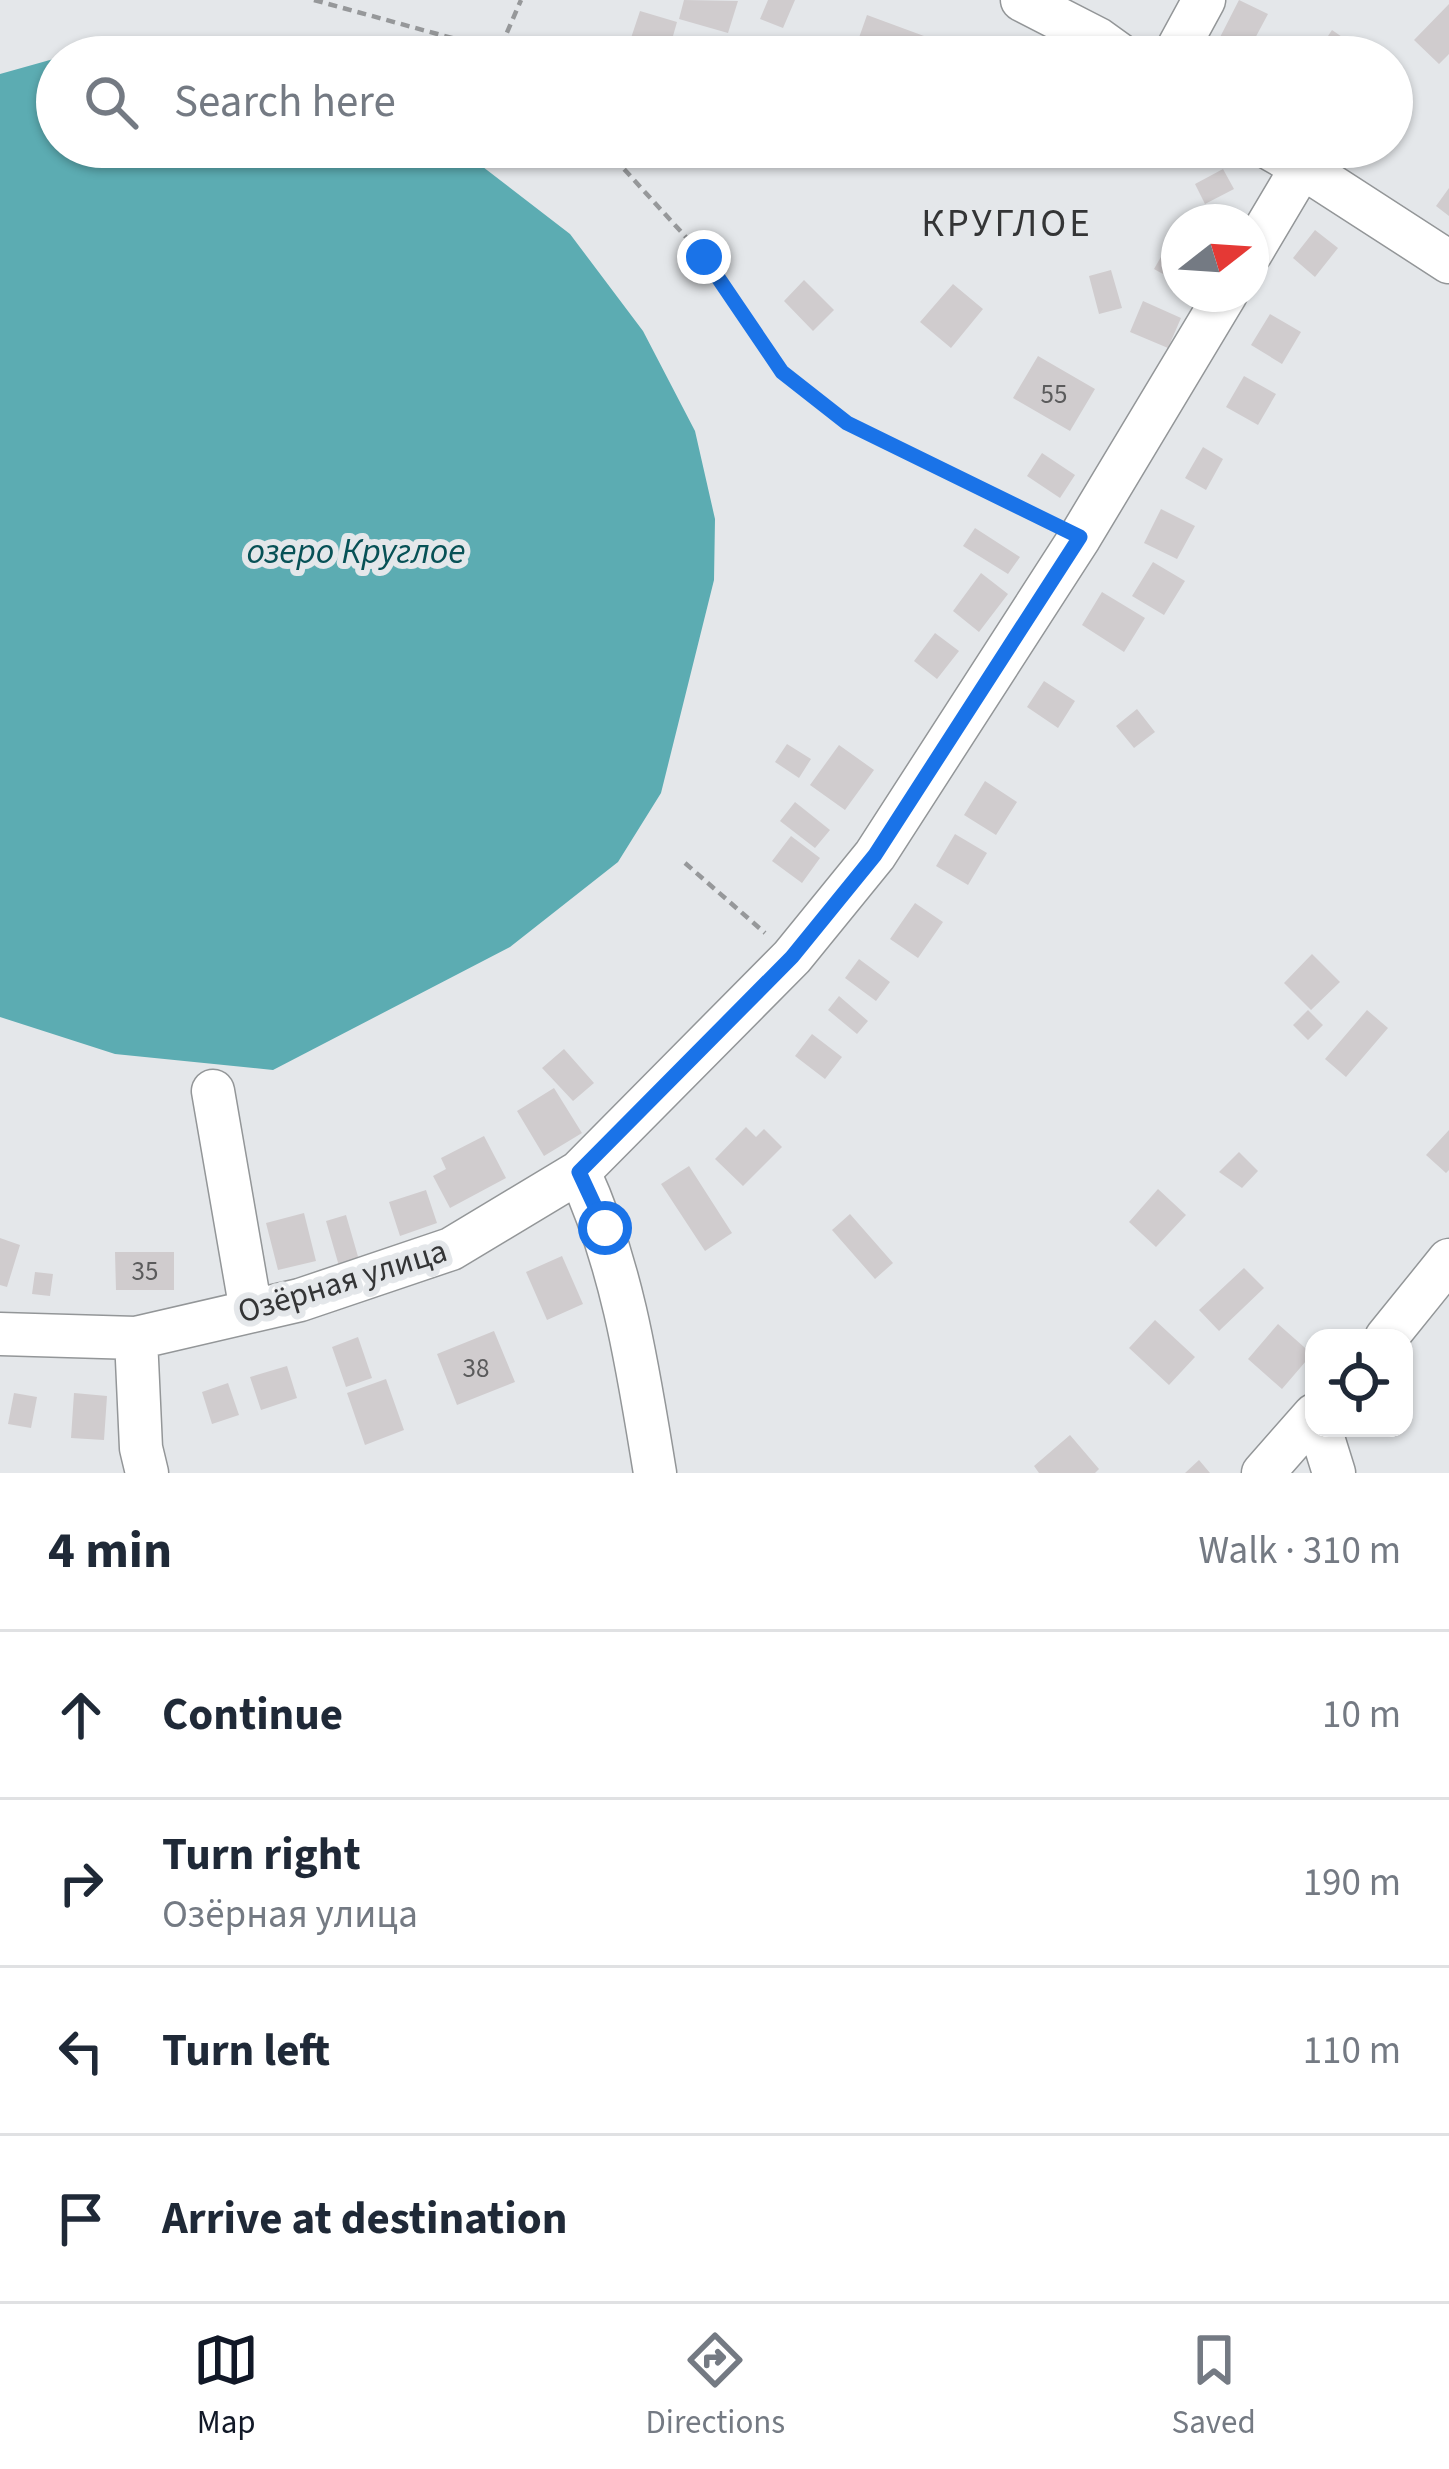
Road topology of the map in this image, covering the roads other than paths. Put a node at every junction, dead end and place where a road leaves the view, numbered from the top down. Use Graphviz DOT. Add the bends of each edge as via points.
graph roads {
  1 [pos="1022,0"];
  2 [pos="1204,0"];
  3 [pos="1092,36"];
  4 [pos="1184,36"];
  5 [pos="1281,168"];
  6 [pos="1302,168"];
  7 [pos="1268,204"];
  8 [pos="1449,262"];
  9 [pos="1215,312"];
  10 [pos="214,1091"];
  11 [pos="579,1172"];
  12 [pos="1449,1260"];
  13 [pos="251,1311"];
  14 [pos="1393,1329"];
  15 [pos="0,1334"];
  16 [pos="136,1338"];
  17 [pos="1305,1425"];
  18 [pos="1323,1437"];
  19 [pos="147,1473"];
  20 [pos="655,1473"];
  21 [pos="1263,1473"];
  22 [pos="1334,1473"];
  1 -- 3 [label="street"];
  2 -- 4 [label="street"];
  5 -- 7 [label="street"];
  6 -- 8 [label="street"];
  9 -- 11 [label="street, Озёрная улица" via="875,855 792,957"];
  10 -- 13 [label="street"];
  11 -- 13 [label="street, Озёрная улица" via="451,1249"];
  11 -- 20 [label="street" via="605,1228"];
  12 -- 14 [label="street"];
  13 -- 16 [label="street, Озёрная улица"];
  15 -- 16 [label="street, Озёрная улица"];
  16 -- 19 [label="street"];
  17 -- 21 [label="street"];
  18 -- 22 [label="street"];
}
